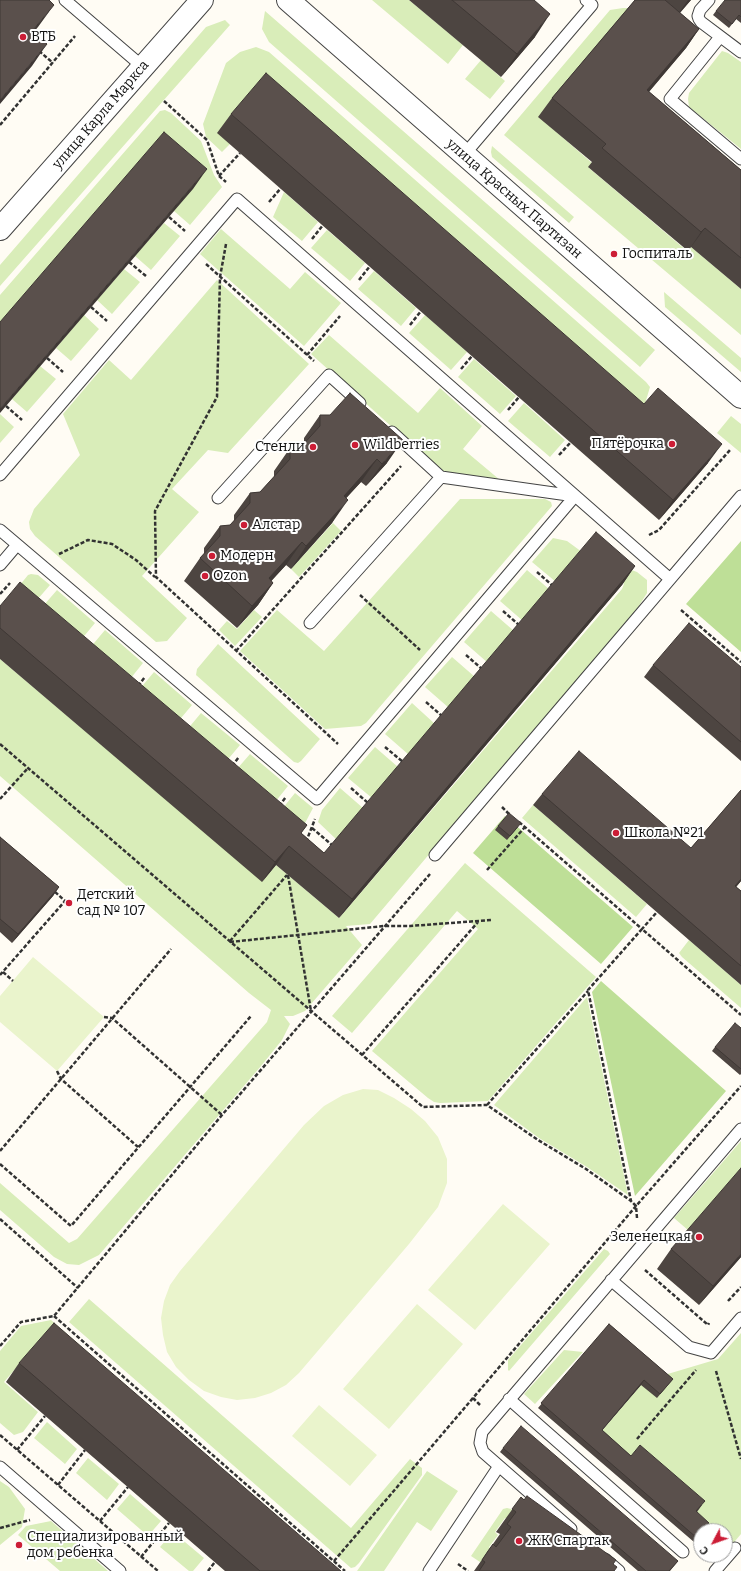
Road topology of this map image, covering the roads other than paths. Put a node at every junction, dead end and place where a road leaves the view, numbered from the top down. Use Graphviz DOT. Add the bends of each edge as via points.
graph roads {
  1 [pos="65,0"];
  2 [pos="202,0"];
  3 [pos="288,0"];
  4 [pos="586,0"];
  5 [pos="709,0"];
  6 [pos="720,37"];
  7 [pos="741,52"];
  8 [pos="143,67"];
  9 [pos="464,155"];
  10 [pos="741,159"];
  11 [pos="0,229"];
  12 [pos="741,397"];
  13 [pos="368,411"];
  14 [pos="385,426"];
  15 [pos="0,475"];
  16 [pos="441,477"];
  17 [pos="575,496"];
  18 [pos="741,496"];
  19 [pos="218,498"];
  20 [pos="0,530"];
  21 [pos="17,545"];
  22 [pos="0,565"];
  23 [pos="670,579"];
  24 [pos="310,623"];
  25 [pos="435,855"];
  26 [pos="741,1129"];
  27 [pos="611,1280"];
  28 [pos="741,1318"];
  29 [pos="509,1399"];
  30 [pos="499,1466"];
  31 [pos="0,1467"];
  32 [pos="577,1534"];
  33 [pos="735,1548"];
  34 [pos="595,1550"];
  35 [pos="683,1552"];
  36 [pos="120,1571"];
  37 [pos="428,1571"];
  38 [pos="619,1571"];
  39 [pos="715,1571"];
  1 -- 8 [label="lane"];
  2 -- 8 [label="street, улица Карла Маркса"];
  3 -- 9 [label="street, улица Красных Партизан"];
  4 -- 9 [label="lane" via="592,5"];
  5 -- 6 [label="lane" via="700,10 699,20"];
  6 -- 7 [label="lane"];
  6 -- 10 [label="lane" via="670,99"];
  8 -- 11 [label="street, улица Карла Маркса"];
  9 -- 12 [label="street, улица Красных Партизан"];
  13 -- 19 [label="lane" via="329,375"];
  14 -- 16 [label="lane"];
  15 -- 17 [label="lane" via="237,199"];
  16 -- 17 [label="lane"];
  16 -- 24 [label="lane"];
  17 -- 21 [label="lane" via="317,799"];
  17 -- 23 [label="lane"];
  18 -- 23 [label="lane"];
  20 -- 21 [label="lane"];
  21 -- 22 [label="lane"];
  23 -- 25 [label="lane"];
  26 -- 27 [label="lane"];
  27 -- 28 [label="lane" via="689,1347 711,1353"];
  27 -- 29 [label="lane"];
  29 -- 30 [label="lane" via="482,1432 480,1443 483,1452"];
  29 -- 35 [label="lane"];
  30 -- 32 [label="lane"];
  30 -- 37 [label="lane"];
  31 -- 36 [label="lane"];
  33 -- 39 [label="lane"];
  34 -- 38 [label="lane"];
}
